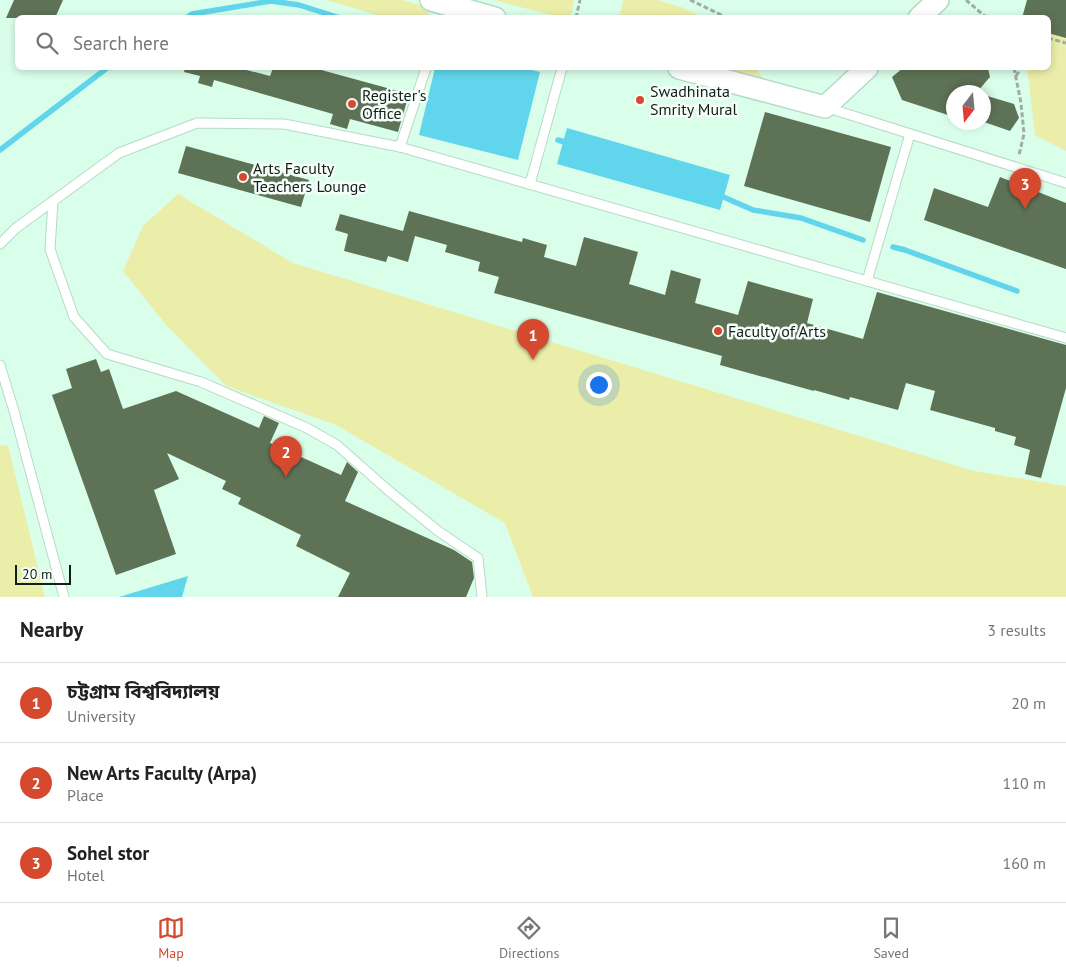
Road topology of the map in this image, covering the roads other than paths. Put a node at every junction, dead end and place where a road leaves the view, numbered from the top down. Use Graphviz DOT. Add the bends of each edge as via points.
graph roads {
  1 [pos="938,0"];
  2 [pos="439,5"];
  3 [pos="482,15"];
  4 [pos="922,15"];
  5 [pos="425,70"];
  6 [pos="561,70"];
  7 [pos="686,70"];
  8 [pos="865,70"];
  9 [pos="825,107"];
  10 [pos="910,134"];
  11 [pos="400,147"];
  12 [pos="530,184"];
  13 [pos="1066,184"];
  14 [pos="53,201"];
  15 [pos="0,244"];
  16 [pos="867,281"];
  17 [pos="1066,338"];
  18 [pos="0,365"];
  19 [pos="64,597"];
  20 [pos="482,597"];
  1 -- 4 [label="street"];
  2 -- 3 [label="street"];
  5 -- 11 [label="lane"];
  6 -- 12 [label="lane"];
  7 -- 9 [label="street"];
  8 -- 9 [label="street"];
  9 -- 10 [label="lane"];
  10 -- 13 [label="lane"];
  10 -- 16 [label="lane"];
  11 -- 12 [label="lane"];
  11 -- 14 [label="lane" via="284,124 197,123 119,153"];
  12 -- 16 [label="lane"];
  14 -- 15 [label="lane"];
  14 -- 20 [label="lane" via="50,249 74,317 107,354 201,382 307,428 337,445 438,531 478,558"];
  16 -- 17 [label="lane"];
  18 -- 19 [label="lane"];
}
